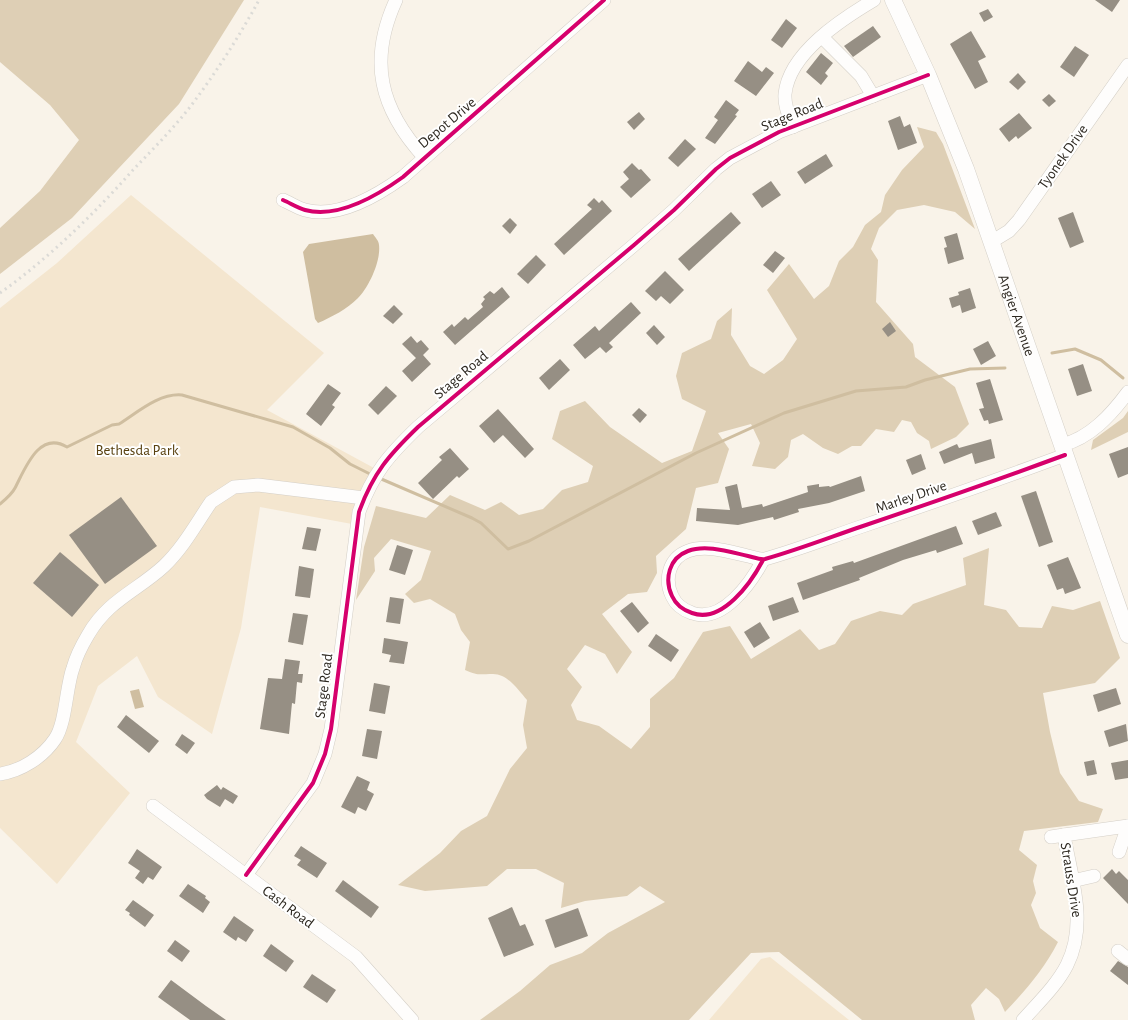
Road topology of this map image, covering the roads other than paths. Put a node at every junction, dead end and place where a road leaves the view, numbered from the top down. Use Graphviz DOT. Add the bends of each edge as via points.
graph roads {
  1 [pos="396,0"];
  2 [pos="604,0"];
  3 [pos="874,0"];
  4 [pos="893,0"];
  5 [pos="822,37"];
  6 [pos="1128,65"];
  7 [pos="928,75"];
  8 [pos="873,96"];
  9 [pos="793,127"];
  10 [pos="424,157"];
  11 [pos="283,200"];
  12 [pos="991,242"];
  13 [pos="1128,392"];
  14 [pos="1063,450"];
  15 [pos="364,498"];
  16 [pos="763,560"];
  17 [pos="1128,635"];
  18 [pos="0,774"];
  19 [pos="153,806"];
  20 [pos="1128,826"];
  21 [pos="1106,829"];
  22 [pos="246,875"];
  23 [pos="1094,876"];
  24 [pos="1072,881"];
  25 [pos="412,1020"];
  26 [pos="1023,1020"];
  1 -- 10 [label="street" via="384,36 381,58 383,86 398,126"];
  2 -- 10 [label="street, Depot Drive"];
  3 -- 5 [label="street" via="839,22"];
  4 -- 7 [label="main road, Angier Avenue"];
  5 -- 8 [label="street" via="861,76"];
  5 -- 9 [label="street" via="790,75 785,93"];
  6 -- 12 [label="street, Tyonek Drive" via="1019,220 1009,231"];
  7 -- 8 [label="street, Stage Road"];
  7 -- 12 [label="main road, Angier Avenue" via="966,169"];
  8 -- 9 [label="street, Stage Road"];
  9 -- 15 [label="street, Stage Road" via="754,144 716,169 634,245 418,427 391,453"];
  10 -- 11 [label="street, Depot Drive" via="403,177 379,194 328,212 306,211"];
  12 -- 14 [label="main road, Angier Avenue"];
  13 -- 14 [label="street, Marley Drive" via="1101,424"];
  14 -- 16 [label="street, Marley Drive" via="970,490"];
  14 -- 17 [label="main road, Angier Avenue"];
  15 -- 18 [label="street" via="258,485 234,487 217,497 164,566 121,597 101,616 87,636 73,668 56,739 40,756 12,772"];
  15 -- 22 [label="street, Stage Road" via="356,526 331,729 325,754 313,783"];
  16 -- 16 [label="street" via="748,586 712,615 702,616 687,612 676,602 669,588 670,566 688,551 698,548 722,550"];
  19 -- 22 [label="street, Cash Road"];
  20 -- 21 [label="street, Strauss Drive"];
  20 -- 21 [label="street" via="1119,852"];
  21 -- 24 [label="street, Strauss Drive" via="1057,836"];
  22 -- 25 [label="street, Cash Road" via="356,957"];
  23 -- 24 [label="street"];
  24 -- 26 [label="street, Strauss Drive" via="1079,916 1072,955 1055,982"];
}
